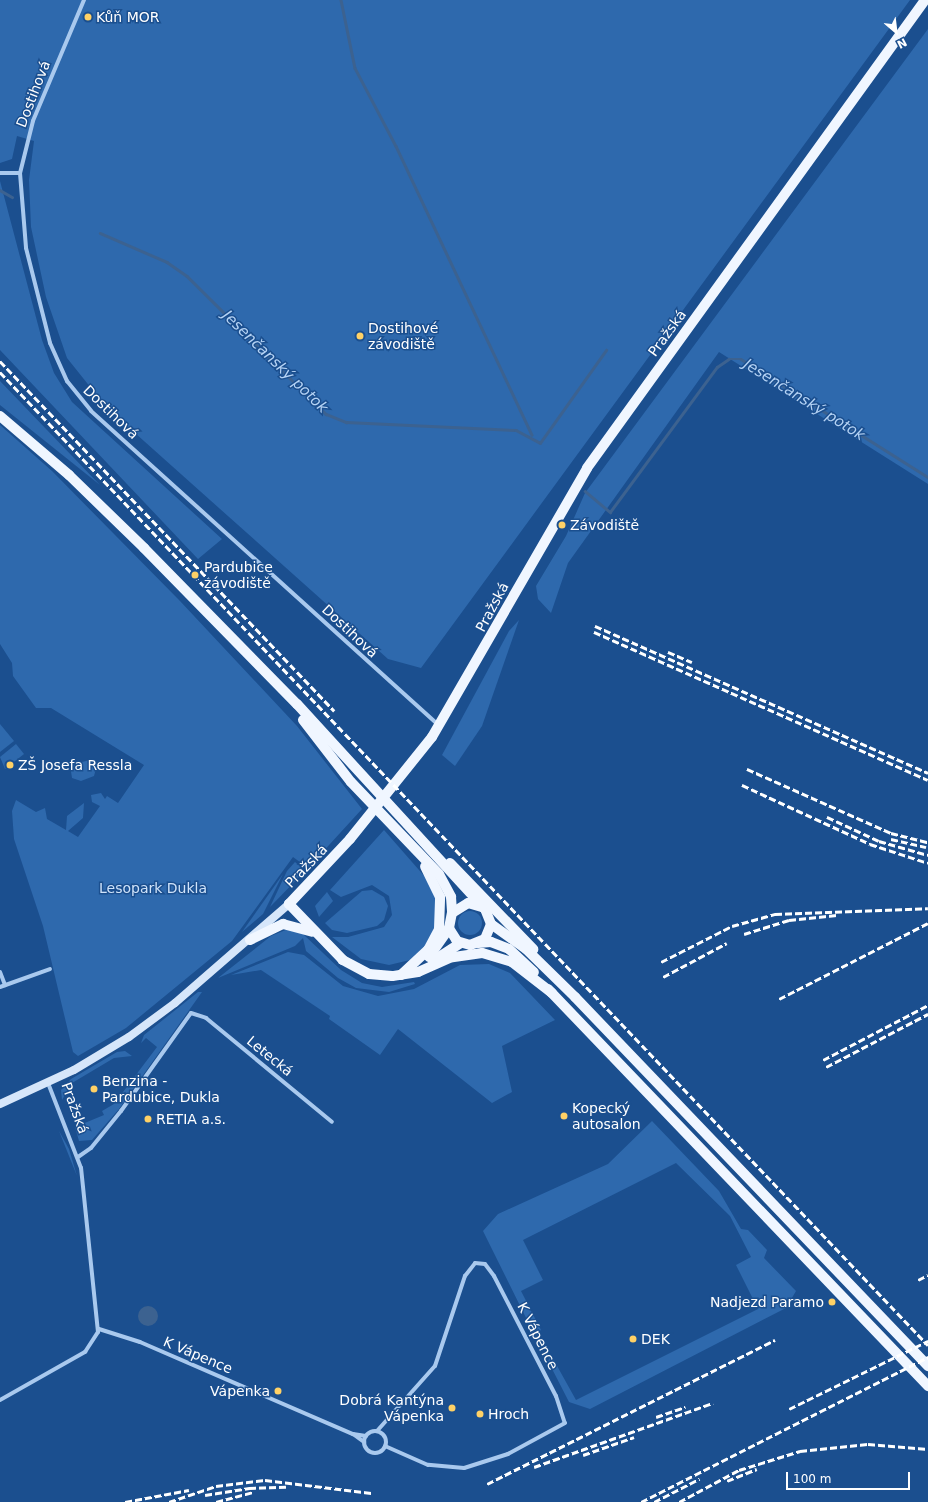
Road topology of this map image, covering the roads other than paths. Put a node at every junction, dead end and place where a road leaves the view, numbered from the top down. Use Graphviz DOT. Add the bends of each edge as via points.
graph roads {
  1 [pos="84,0"];
  2 [pos="925,0"];
  3 [pos="20,172"];
  4 [pos="0,173"];
  5 [pos="0,416"];
  6 [pos="264,674"];
  7 [pos="439,725"];
  8 [pos="402,820"];
  9 [pos="410,844"];
  10 [pos="289,904"];
  11 [pos="482,907"];
  12 [pos="452,913"];
  13 [pos="491,924"];
  14 [pos="449,928"];
  15 [pos="319,936"];
  16 [pos="250,940"];
  17 [pos="462,943"];
  18 [pos="478,943"];
  19 [pos="50,970"];
  20 [pos="0,972"];
  21 [pos="400,975"];
  22 [pos="5,985"];
  23 [pos="0,987"];
  24 [pos="552,993"];
  25 [pos="575,997"];
  26 [pos="191,1013"];
  27 [pos="48,1083"];
  28 [pos="0,1104"];
  29 [pos="332,1122"];
  30 [pos="78,1157"];
  31 [pos="99,1329"];
  32 [pos="928,1366"];
  33 [pos="928,1386"];
  34 [pos="0,1400"];
  35 [pos="386,1424"];
  36 [pos="377,1431"];
  37 [pos="353,1434"];
  38 [pos="383,1434"];
  39 [pos="366,1436"];
  40 [pos="364,1442"];
  41 [pos="385,1446"];
  1 -- 3 [label="street, Dostihová" via="33,121"];
  2 -- 7 [label="main road, Pražská" via="587,468"];
  3 -- 4 [label="street"];
  3 -- 7 [label="street, Dostihová" via="26,248 40,306 53,349 81,401"];
  5 -- 6 [label="main road" via="111,515"];
  6 -- 8 [label="main road"];
  6 -- 9 [label="main road" via="351,782"];
  7 -- 10 [label="main road, Pražská" via="425,747 350,839"];
  8 -- 11 [label="main road"];
  8 -- 25 [label="main road" via="493,905"];
  9 -- 12 [label="main road" via="444,882 451,897"];
  9 -- 21 [label="main road" via="436,885 441,916 432,945"];
  10 -- 15 [label="main road"];
  10 -- 16 [label="main road, Pražská"];
  11 -- 12 [label="main road" via="468,903"];
  11 -- 13 [label="main road"];
  12 -- 14 [label="main road"];
  13 -- 18 [label="main road" via="487,936"];
  13 -- 25 [label="main road" via="526,949"];
  14 -- 17 [label="main road"];
  14 -- 21 [label="main road" via="435,950"];
  15 -- 16 [label="main road" via="301,926 283,924"];
  15 -- 21 [label="main road" via="362,971 384,977"];
  16 -- 27 [label="main road, Pražská" via="154,1019"];
  17 -- 18 [label="main road"];
  17 -- 21 [label="main road" via="424,967"];
  18 -- 24 [label="main road" via="496,943 516,954"];
  19 -- 22 [label="street"];
  20 -- 22 [label="street"];
  21 -- 24 [label="main road" via="424,971 459,955 488,954 517,965"];
  22 -- 23 [label="street"];
  24 -- 33 [label="main road"];
  25 -- 32 [label="main road"];
  26 -- 29 [label="street, Letecká" via="206,1018"];
  26 -- 30 [label="street, Pražská" via="121,1111 91,1148"];
  27 -- 28 [label="main road"];
  27 -- 30 [label="street, Pražská"];
  30 -- 31 [label="street, Pražská"];
  31 -- 34 [label="street" via="95,1341 85,1352"];
  31 -- 37 [label="street, K Vápence" via="140,1342"];
  35 -- 36 [label="street, K Vápence"];
  35 -- 38 [label="street, K Vápence"];
  35 -- 41 [label="street, K Vápence" via="438,1360 467,1272 475,1263 485,1264 494,1276 535,1355 565,1421 508,1454 458,1469 428,1465"];
  36 -- 38 [label="street"];
  36 -- 39 [label="street, K Vápence"];
  37 -- 39 [label="street, K Vápence"];
  37 -- 40 [label="street, K Vápence"];
  38 -- 41 [label="street, K Vápence"];
  39 -- 40 [label="street"];
  40 -- 41 [label="street, K Vápence" via="373,1452"];
}
